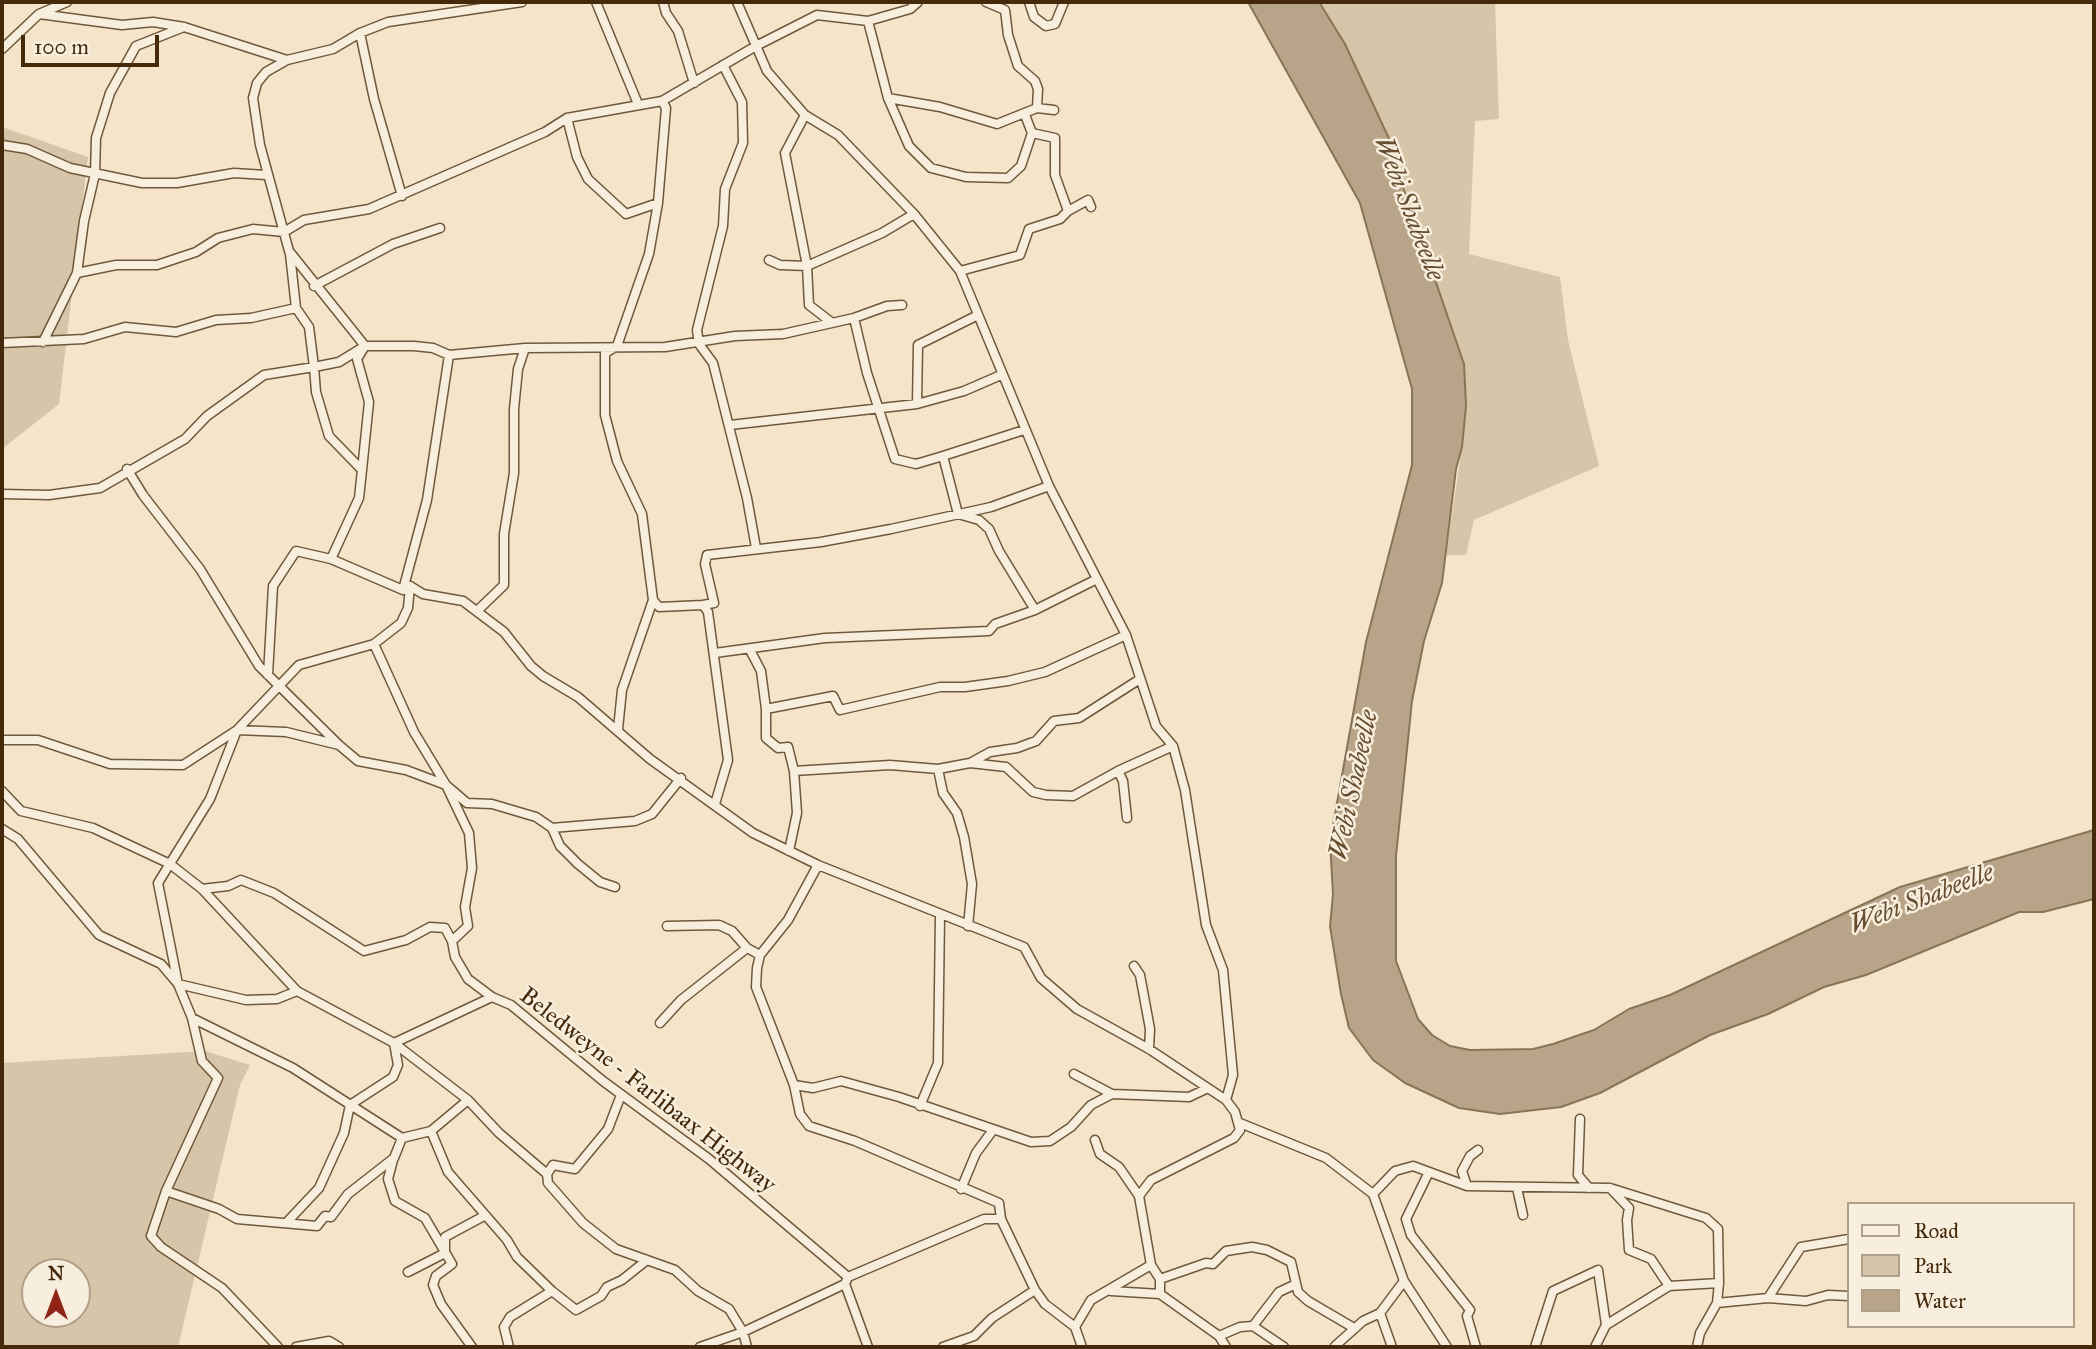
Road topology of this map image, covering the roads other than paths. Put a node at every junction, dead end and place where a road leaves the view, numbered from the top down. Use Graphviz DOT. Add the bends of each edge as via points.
graph roads {
  1 [pos="67,2"];
  2 [pos="521,2"];
  3 [pos="596,2"];
  4 [pos="663,2"];
  5 [pos="737,2"];
  6 [pos="918,2"];
  7 [pos="986,2"];
  8 [pos="1029,2"];
  9 [pos="1064,2"];
  10 [pos="471,5"];
  11 [pos="39,14"];
  12 [pos="868,21"];
  13 [pos="184,27"];
  14 [pos="360,33"];
  15 [pos="756,46"];
  16 [pos="2,49"];
  17 [pos="287,60"];
  18 [pos="723,65"];
  19 [pos="694,83"];
  20 [pos="888,97"];
  21 [pos="662,101"];
  22 [pos="638,104"];
  23 [pos="1037,108"];
  24 [pos="1054,110"];
  25 [pos="806,115"];
  26 [pos="1025,116"];
  27 [pos="567,118"];
  28 [pos="1032,133"];
  29 [pos="2,145"];
  30 [pos="95,174"];
  31 [pos="266,175"];
  32 [pos="402,196"];
  33 [pos="658,203"];
  34 [pos="1091,207"];
  35 [pos="1068,211"];
  36 [pos="914,214"];
  37 [pos="440,228"];
  38 [pos="284,232"];
  39 [pos="289,251"];
  40 [pos="769,260"];
  41 [pos="807,266"];
  42 [pos="960,271"];
  43 [pos="77,273"];
  44 [pos="314,286"];
  45 [pos="902,305"];
  46 [pos="296,307"];
  47 [pos="978,315"];
  48 [pos="854,318"];
  49 [pos="831,322"];
  50 [pos="43,342"];
  51 [pos="2,343"];
  52 [pos="699,344"];
  53 [pos="365,346"];
  54 [pos="617,346"];
  55 [pos="525,348"];
  56 [pos="449,355"];
  57 [pos="314,367"];
  58 [pos="1000,375"];
  59 [pos="918,404"];
  60 [pos="877,408"];
  61 [pos="730,425"];
  62 [pos="1024,430"];
  63 [pos="943,456"];
  64 [pos="127,470"];
  65 [pos="362,470"];
  66 [pos="1049,486"];
  67 [pos="2,494"];
  68 [pos="958,514"];
  69 [pos="756,548"];
  70 [pos="331,559"];
  71 [pos="1097,579"];
  72 [pos="406,588"];
  73 [pos="653,600"];
  74 [pos="703,605"];
  75 [pos="1035,610"];
  76 [pos="477,611"];
  77 [pos="1126,635"];
  78 [pos="374,644"];
  79 [pos="750,650"];
  80 [pos="715,653"];
  81 [pos="268,675"];
  82 [pos="1140,679"];
  83 [pos="280,687"];
  84 [pos="766,709"];
  85 [pos="618,729"];
  86 [pos="237,730"];
  87 [pos="2,740"];
  88 [pos="339,745"];
  89 [pos="1174,746"];
  90 [pos="970,763"];
  91 [pos="938,769"];
  92 [pos="793,771"];
  93 [pos="1118,771"];
  94 [pos="681,778"];
  95 [pos="446,785"];
  96 [pos="2,791"];
  97 [pos="715,804"];
  98 [pos="1127,818"];
  99 [pos="552,828"];
  100 [pos="2,829"];
  101 [pos="789,851"];
  102 [pos="170,864"];
  103 [pos="818,865"];
  104 [pos="615,887"];
  105 [pos="202,889"];
  106 [pos="940,916"];
  107 [pos="667,926"];
  108 [pos="968,926"];
  109 [pos="452,941"];
  110 [pos="747,948"];
  111 [pos="760,955"];
  112 [pos="1134,966"];
  113 [pos="178,984"];
  114 [pos="297,991"];
  115 [pos="492,997"];
  116 [pos="192,1018"];
  117 [pos="660,1023"];
  118 [pos="394,1043"];
  119 [pos="1149,1049"];
  120 [pos="1074,1074"];
  121 [pos="794,1085"];
  122 [pos="1206,1089"];
  123 [pos="1112,1094"];
  124 [pos="621,1095"];
  125 [pos="468,1100"];
  126 [pos="1226,1100"];
  127 [pos="350,1105"];
  128 [pos="920,1105"];
  129 [pos="1580,1119"];
  130 [pos="993,1130"];
  131 [pos="1240,1130"];
  132 [pos="431,1131"];
  133 [pos="402,1138"];
  134 [pos="1095,1140"];
  135 [pos="1478,1150"];
  136 [pos="394,1158"];
  137 [pos="1429,1172"];
  138 [pos="547,1174"];
  139 [pos="1467,1186"];
  140 [pos="1517,1188"];
  141 [pos="1589,1188"];
  142 [pos="1610,1188"];
  143 [pos="961,1189"];
  144 [pos="166,1191"];
  145 [pos="1373,1194"];
  146 [pos="1139,1196"];
  147 [pos="1523,1215"];
  148 [pos="484,1216"];
  149 [pos="1001,1219"];
  150 [pos="288,1221"];
  151 [pos="1848,1239"];
  152 [pos="445,1253"];
  153 [pos="647,1260"];
  154 [pos="1151,1265"];
  155 [pos="408,1272"];
  156 [pos="1160,1279"];
  157 [pos="846,1280"];
  158 [pos="1404,1281"];
  159 [pos="1719,1283"];
  160 [pos="1296,1284"];
  161 [pos="1669,1286"];
  162 [pos="1035,1290"];
  163 [pos="552,1291"];
  164 [pos="1108,1291"];
  165 [pos="1160,1294"];
  166 [pos="1848,1296"];
  167 [pos="1768,1298"];
  168 [pos="1717,1303"];
  169 [pos="1380,1313"];
  170 [pos="1606,1325"];
  171 [pos="1253,1326"];
  172 [pos="1076,1327"];
  173 [pos="1354,1328"];
  174 [pos="743,1332"];
  175 [pos="1219,1336"];
  176 [pos="1335,1346"];
  177 [pos="278,1347"];
  178 [pos="296,1347"];
  179 [pos="339,1347"];
  180 [pos="472,1347"];
  181 [pos="509,1347"];
  182 [pos="700,1347"];
  183 [pos="747,1347"];
  184 [pos="868,1347"];
  185 [pos="948,1347"];
  186 [pos="1083,1347"];
  187 [pos="1226,1347"];
  188 [pos="1284,1347"];
  189 [pos="1392,1347"];
  190 [pos="1447,1347"];
  191 [pos="1476,1347"];
  192 [pos="1535,1347"];
  193 [pos="1595,1347"];
  194 [pos="1697,1347"];
  1 -- 11 [label="street"];
  2 -- 10 [label="street"];
  3 -- 22 [label="street"];
  4 -- 19 [label="street" via="678,31"];
  5 -- 15 [label="street"];
  6 -- 12 [label="street" via="910,9"];
  7 -- 23 [label="street" via="1005,10 1018,66 1035,80 1038,89"];
  8 -- 9 [label="street" via="1034,17 1046,26 1055,24"];
  10 -- 14 [label="street"];
  11 -- 13 [label="street" via="122,25 153,22"];
  11 -- 16 [label="street"];
  12 -- 15 [label="street" via="817,15"];
  12 -- 20 [label="street"];
  13 -- 17 [label="street"];
  13 -- 30 [label="street" via="136,46 110,93 96,138"];
  14 -- 17 [label="street" via="333,49"];
  14 -- 32 [label="street"];
  15 -- 18 [label="street"];
  15 -- 25 [label="street" via="767,71"];
  17 -- 31 [label="street" via="265,72 253,98"];
  18 -- 19 [label="street"];
  18 -- 52 [label="street" via="742,102 743,142 725,189 723,226 697,330"];
  19 -- 21 [label="street"];
  20 -- 26 [label="street" via="997,124"];
  20 -- 28 [label="street" via="909,146 931,168 948,173 1008,178 1021,166"];
  21 -- 22 [label="street"];
  21 -- 33 [label="street" via="666,108"];
  22 -- 27 [label="street"];
  23 -- 24 [label="street"];
  23 -- 26 [label="street"];
  25 -- 36 [label="street" via="838,135"];
  25 -- 41 [label="street" via="785,153"];
  26 -- 28 [label="street"];
  27 -- 32 [label="street"];
  27 -- 33 [label="street" via="588,179 626,214"];
  28 -- 35 [label="street" via="1055,138 1055,174"];
  29 -- 30 [label="street" via="27,149"];
  30 -- 31 [label="street" via="142,183 177,183 234,173"];
  30 -- 43 [label="street"];
  31 -- 38 [label="street"];
  32 -- 38 [label="street" via="369,209 304,220"];
  33 -- 54 [label="street" via="649,254"];
  34 -- 35 [label="street" via="1088,200"];
  35 -- 42 [label="street" via="1060,219 1029,229 1020,255"];
  36 -- 41 [label="street"];
  36 -- 42 [label="street"];
  37 -- 44 [label="street" via="393,244"];
  38 -- 39 [label="street"];
  38 -- 43 [label="street" via="253,229 218,238 196,252 157,265 116,265"];
  39 -- 44 [label="street"];
  39 -- 46 [label="street"];
  40 -- 41 [label="street"];
  41 -- 49 [label="street" via="808,305"];
  42 -- 47 [label="street"];
  43 -- 50 [label="street"];
  44 -- 53 [label="street"];
  45 -- 48 [label="street"];
  46 -- 50 [label="street" via="251,318 216,320 176,332 125,327 84,339"];
  46 -- 57 [label="street" via="309,327"];
  47 -- 58 [label="street"];
  47 -- 59 [label="street" via="918,345"];
  48 -- 49 [label="street"];
  48 -- 60 [label="street"];
  49 -- 52 [label="street" via="783,334 735,336"];
  50 -- 51 [label="street"];
  52 -- 54 [label="street"];
  52 -- 61 [label="street" via="713,363"];
  53 -- 56 [label="street" via="415,346"];
  53 -- 57 [label="street" via="339,362"];
  53 -- 65 [label="street" via="357,359 369,402"];
  54 -- 55 [label="street"];
  54 -- 73 [label="street" via="605,353 605,415 617,461 642,514"];
  55 -- 56 [label="street"];
  55 -- 76 [label="street" via="514,409 514,473 504,534 504,585"];
  56 -- 72 [label="street" via="427,500"];
  57 -- 64 [label="street" via="264,374 207,416 185,439"];
  57 -- 65 [label="street" via="329,436"];
  58 -- 59 [label="street"];
  58 -- 62 [label="street"];
  59 -- 60 [label="street"];
  60 -- 61 [label="street"];
  60 -- 63 [label="street" via="895,459 916,464"];
  61 -- 69 [label="street"];
  62 -- 63 [label="street"];
  62 -- 66 [label="street"];
  63 -- 68 [label="street"];
  64 -- 67 [label="street" via="100,488 49,495"];
  64 -- 81 [label="street" via="200,569"];
  65 -- 70 [label="street" via="359,498"];
  66 -- 68 [label="street"];
  66 -- 71 [label="street"];
  68 -- 69 [label="street" via="821,542"];
  68 -- 75 [label="street" via="979,520 989,529"];
  69 -- 74 [label="street" via="707,555 714,603"];
  70 -- 72 [label="street"];
  70 -- 81 [label="street" via="296,551 273,586"];
  71 -- 75 [label="street"];
  71 -- 77 [label="street"];
  72 -- 76 [label="street" via="463,601"];
  72 -- 78 [label="street" via="408,608 401,623"];
  73 -- 74 [label="street" via="659,607"];
  73 -- 85 [label="street" via="622,690"];
  74 -- 80 [label="street"];
  75 -- 79 [label="street" via="995,624 989,631 825,638 769,643"];
  76 -- 85 [label="street" via="504,632 531,666"];
  77 -- 82 [label="street"];
  77 -- 84 [label="street" via="1045,673 1008,681 940,687 840,710 833,696"];
  78 -- 83 [label="street" via="299,665"];
  78 -- 95 [label="street" via="415,733"];
  79 -- 80 [label="street"];
  79 -- 84 [label="street" via="761,671"];
  80 -- 97 [label="street" via="728,760"];
  81 -- 83 [label="street"];
  82 -- 89 [label="street" via="1156,726"];
  82 -- 90 [label="street" via="1079,718 1054,721 1035,741 990,752"];
  83 -- 86 [label="street"];
  83 -- 88 [label="street"];
  84 -- 92 [label="street" via="766,738 778,748 788,747"];
  85 -- 94 [label="street" via="650,759"];
  86 -- 87 [label="street" via="183,765 110,764 38,740"];
  86 -- 88 [label="street" via="286,732"];
  86 -- 102 [label="street" via="210,799"];
  88 -- 95 [label="street" via="358,761 406,770"];
  89 -- 93 [label="street"];
  89 -- 126 [label="street" via="1198,854 1206,925 1223,970 1233,1075"];
  90 -- 91 [label="street"];
  90 -- 93 [label="street" via="1006,767 1033,793 1046,795 1073,796"];
  91 -- 92 [label="street" via="890,765"];
  91 -- 108 [label="street" via="943,793 957,813 967,856 972,884"];
  92 -- 101 [label="street" via="797,813"];
  93 -- 98 [label="street"];
  94 -- 97 [label="street"];
  94 -- 99 [label="street" via="652,814 635,821"];
  95 -- 99 [label="street" via="467,803 492,804 536,817"];
  95 -- 109 [label="street" via="469,833 472,868 465,907 468,926"];
  96 -- 102 [label="street" via="21,811 93,828"];
  97 -- 101 [label="street" via="753,833"];
  99 -- 104 [label="street" via="560,846 578,864 600,882"];
  100 -- 113 [label="street" via="18,839 99,935 161,964"];
  101 -- 103 [label="street"];
  102 -- 105 [label="street"];
  102 -- 113 [label="street" via="158,883"];
  103 -- 106 [label="street"];
  103 -- 111 [label="street" via="788,920"];
  105 -- 109 [label="street" via="228,887 241,880 274,893 364,951 406,940 430,927 445,928"];
  105 -- 114 [label="street"];
  106 -- 108 [label="street"];
  106 -- 128 [label="street" via="938,1063"];
  107 -- 110 [label="street" via="719,925 732,931"];
  108 -- 119 [label="street" via="1024,947 1041,978 1062,998"];
  109 -- 115 [label="street" via="468,979"];
  110 -- 111 [label="street"];
  110 -- 117 [label="street" via="681,1000"];
  111 -- 121 [label="street" via="756,987"];
  112 -- 119 [label="street" via="1140,975 1150,1028"];
  113 -- 114 [label="street" via="246,1000 277,999"];
  113 -- 116 [label="street"];
  114 -- 118 [label="street"];
  115 -- 118 [label="street, Beledweyne - Farlibaax Highway"];
  115 -- 124 [label="street, Beledweyne - Farlibaax Highway" via="511,1005"];
  116 -- 127 [label="street" via="293,1068"];
  116 -- 144 [label="street" via="202,1061 218,1078"];
  118 -- 125 [label="street"];
  118 -- 127 [label="street" via="398,1065 393,1077"];
  119 -- 122 [label="street"];
  120 -- 123 [label="street"];
  121 -- 128 [label="street" via="813,1088 841,1081"];
  121 -- 143 [label="street" via="800,1114 809,1126 855,1141"];
  122 -- 123 [label="street" via="1189,1097"];
  122 -- 126 [label="street"];
  123 -- 130 [label="street" via="1091,1105 1072,1127 1050,1141 1031,1142"];
  124 -- 138 [label="street" via="608,1129 575,1169 553,1165"];
  124 -- 157 [label="street, Beledweyne - Farlibaax Highway" via="709,1159"];
  125 -- 132 [label="street"];
  125 -- 138 [label="street"];
  126 -- 131 [label="street"];
  127 -- 133 [label="street"];
  127 -- 150 [label="street" via="344,1133 319,1188"];
  128 -- 130 [label="street"];
  129 -- 141 [label="street" via="1578,1175"];
  130 -- 143 [label="street" via="976,1153"];
  131 -- 145 [label="street" via="1240,1123 1325,1158"];
  131 -- 146 [label="street" via="1234,1138 1151,1180"];
  132 -- 133 [label="street"];
  132 -- 148 [label="street" via="448,1172"];
  133 -- 136 [label="street"];
  134 -- 146 [label="street" via="1100,1154 1119,1167"];
  135 -- 139 [label="street" via="1462,1171"];
  136 -- 150 [label="street" via="317,1226"];
  136 -- 152 [label="street" via="388,1179 395,1201 425,1218"];
  137 -- 139 [label="street"];
  137 -- 145 [label="street" via="1413,1166 1395,1171"];
  137 -- 191 [label="street" via="1406,1219 1411,1235 1470,1310 1467,1316"];
  138 -- 153 [label="street" via="548,1183 583,1223 616,1250"];
  139 -- 140 [label="street"];
  140 -- 141 [label="street"];
  140 -- 147 [label="street"];
  141 -- 142 [label="street"];
  142 -- 159 [label="street" via="1706,1218 1718,1229"];
  142 -- 161 [label="street" via="1629,1208 1629,1250 1651,1259"];
  143 -- 149 [label="street" via="999,1203"];
  144 -- 150 [label="street" via="237,1219"];
  144 -- 177 [label="street" via="151,1236 222,1287"];
  145 -- 158 [label="street"];
  146 -- 154 [label="street"];
  148 -- 152 [label="street" via="445,1237"];
  148 -- 163 [label="street"];
  149 -- 157 [label="street" via="984,1219"];
  149 -- 162 [label="street"];
  151 -- 167 [label="street" via="1801,1247"];
  152 -- 155 [label="street"];
  152 -- 180 [label="street" via="452,1264 436,1276 433,1285"];
  153 -- 163 [label="street" via="576,1310"];
  153 -- 174 [label="street" via="675,1270 729,1310"];
  154 -- 156 [label="street"];
  154 -- 164 [label="street"];
  156 -- 160 [label="street" via="1213,1264 1226,1251 1252,1247 1291,1262"];
  156 -- 165 [label="street"];
  157 -- 174 [label="street"];
  157 -- 184 [label="street"];
  158 -- 169 [label="street"];
  158 -- 190 [label="street"];
  159 -- 161 [label="street"];
  159 -- 168 [label="street"];
  160 -- 171 [label="street" via="1279,1292"];
  160 -- 173 [label="street" via="1308,1301"];
  161 -- 170 [label="street"];
  162 -- 172 [label="street" via="1045,1304"];
  162 -- 185 [label="street" via="992,1318 974,1336"];
  163 -- 181 [label="street" via="510,1317 504,1327"];
  164 -- 165 [label="street"];
  164 -- 172 [label="street" via="1091,1300"];
  165 -- 175 [label="street"];
  166 -- 167 [label="street" via="1806,1301"];
  167 -- 168 [label="street"];
  168 -- 194 [label="street"];
  169 -- 173 [label="street"];
  169 -- 189 [label="street"];
  170 -- 192 [label="street" via="1598,1270 1553,1291"];
  170 -- 193 [label="street"];
  171 -- 175 [label="street" via="1240,1326"];
  171 -- 188 [label="street"];
  172 -- 186 [label="street"];
  173 -- 176 [label="street"];
  174 -- 182 [label="street"];
  174 -- 183 [label="street"];
  175 -- 187 [label="street"];
  178 -- 179 [label="street" via="329,1341"];
}
